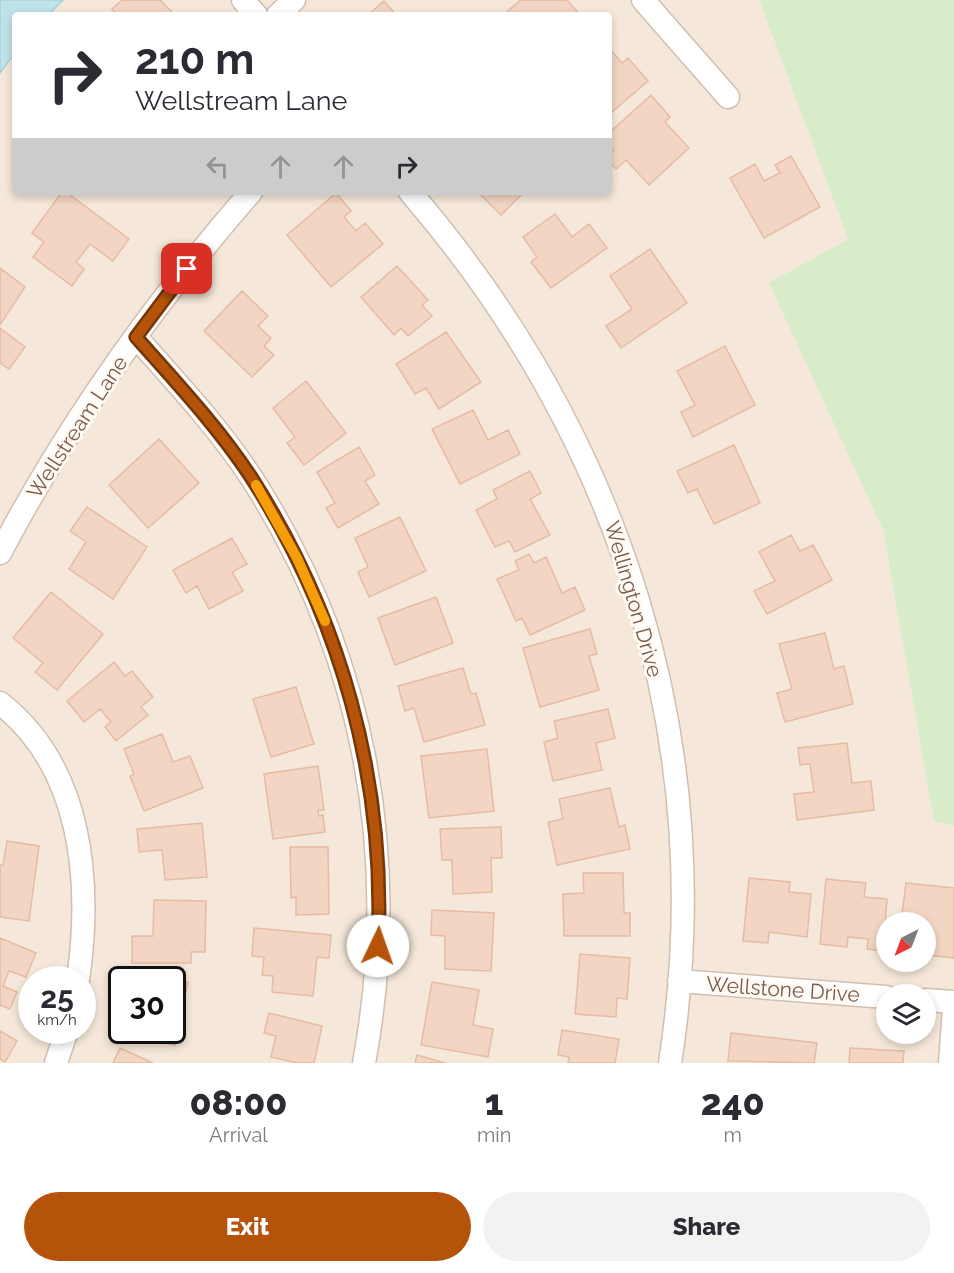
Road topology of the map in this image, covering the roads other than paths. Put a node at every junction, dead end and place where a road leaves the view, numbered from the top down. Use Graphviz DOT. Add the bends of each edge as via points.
graph roads {
  1 [pos="243,0"];
  2 [pos="294,0"];
  3 [pos="643,0"];
  4 [pos="253,12"];
  5 [pos="281,12"];
  6 [pos="728,97"];
  7 [pos="248,195"];
  8 [pos="413,195"];
  9 [pos="136,337"];
  10 [pos="0,553"];
  11 [pos="0,703"];
  12 [pos="79,966"];
  13 [pos="679,981"];
  14 [pos="876,996"];
  15 [pos="936,1001"];
  16 [pos="954,1002"];
  17 [pos="954,1008"];
  18 [pos="62,1044"];
  19 [pos="56,1063"];
  20 [pos="364,1063"];
  21 [pos="670,1063"];
  22 [pos="950,1063"];
  1 -- 4 [label="street"];
  2 -- 5 [label="street"];
  3 -- 6 [label="street"];
  7 -- 9 [label="street, Wellstream Lane" via="196,256"];
  8 -- 13 [label="street, Wellington Drive" via="457,248 516,332 576,438 617,535 653,658 676,784 683,879"];
  9 -- 10 [label="street, Wellstream Lane" via="84,412"];
  9 -- 20 [label="street" via="221,436 275,517 319,605 349,689 368,774 380,904"];
  11 -- 12 [label="street" via="39,744 70,807 82,874"];
  13 -- 14 [label="street, Wellstone Drive"];
  13 -- 21 [label="street, Wellington Drive"];
  15 -- 16 [label="street"];
  17 -- 22 [label="street"];
  18 -- 19 [label="street"];
}
